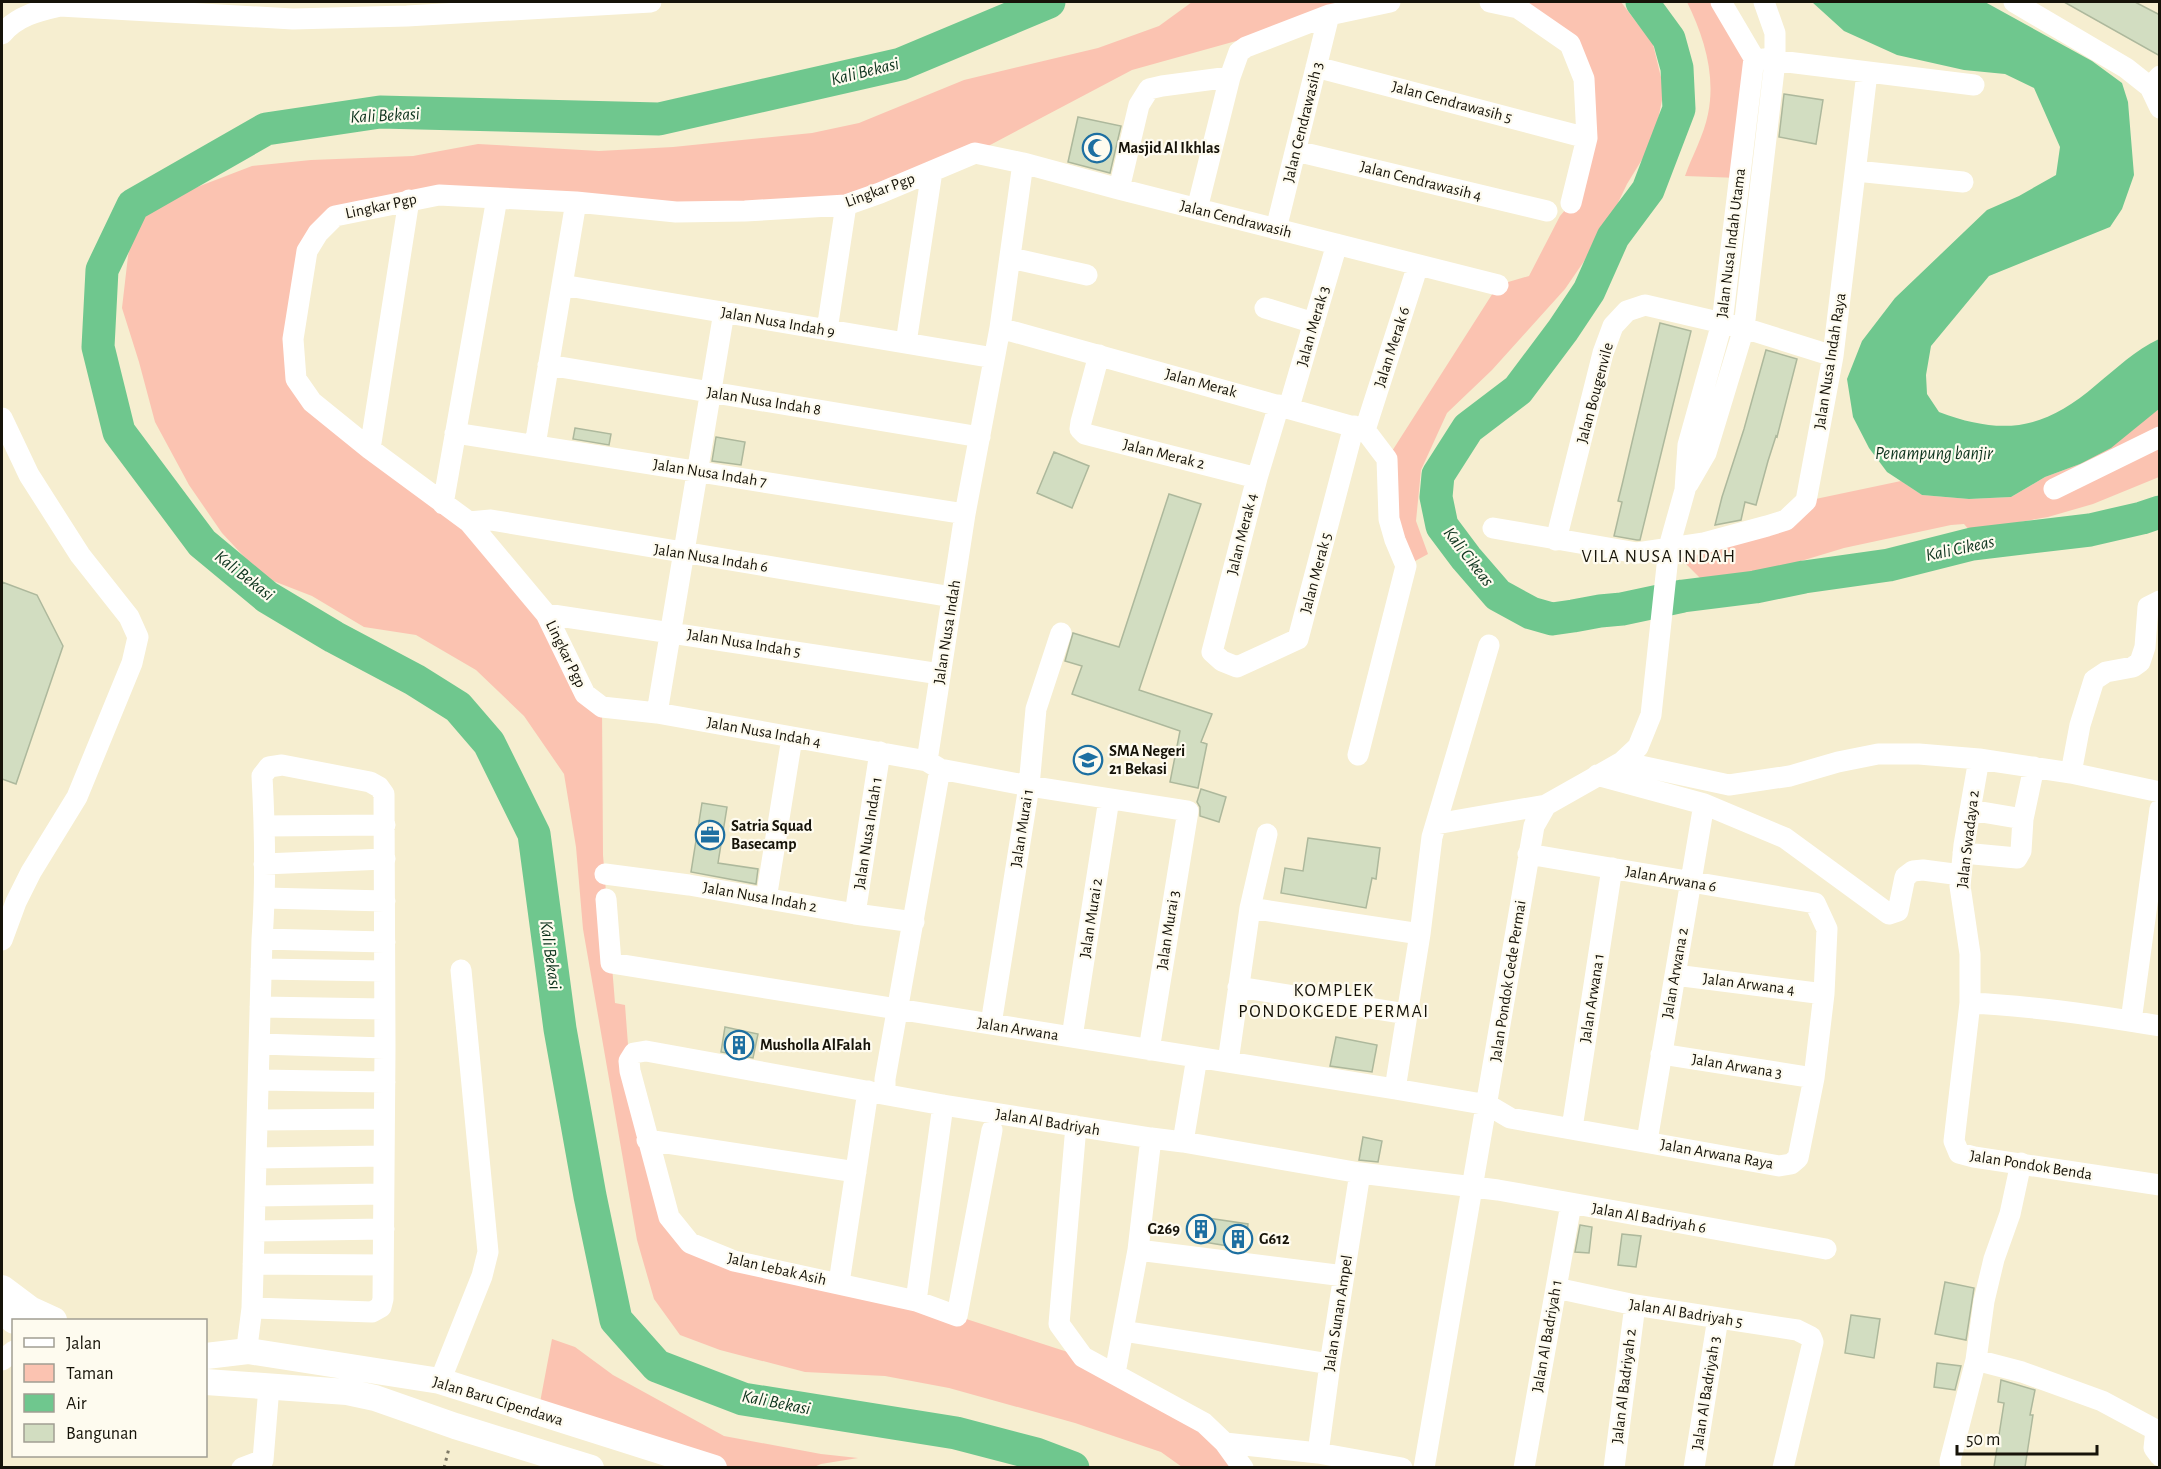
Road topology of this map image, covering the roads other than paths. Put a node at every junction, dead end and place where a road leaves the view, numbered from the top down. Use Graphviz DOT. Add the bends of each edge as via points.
graph roads {
  1 [pos="268,2"];
  2 [pos="651,2"];
  3 [pos="1390,2"];
  4 [pos="1490,2"];
  5 [pos="1720,2"];
  6 [pos="1764,2"];
  7 [pos="2014,2"];
  8 [pos="406,9"];
  9 [pos="1329,15"];
  10 [pos="293,19"];
  11 [pos="2,33"];
  12 [pos="1754,58"];
  13 [pos="1775,61"];
  14 [pos="1316,67"];
  15 [pos="1867,73"];
  16 [pos="1230,77"];
  17 [pos="1974,86"];
  18 [pos="2157,96"];
  19 [pos="1587,138"];
  20 [pos="1296,150"];
  21 [pos="975,153"];
  22 [pos="1023,163"];
  23 [pos="932,171"];
  24 [pos="1856,171"];
  25 [pos="1963,182"];
  26 [pos="1119,189"];
  27 [pos="497,198"];
  28 [pos="409,200"];
  29 [pos="576,202"];
  30 [pos="1571,204"];
  31 [pos="846,205"];
  32 [pos="1197,209"];
  33 [pos="1547,211"];
  34 [pos="1276,229"];
  35 [pos="1337,244"];
  36 [pos="1011,258"];
  37 [pos="1418,265"];
  38 [pos="1087,275"];
  39 [pos="562,285"];
  40 [pos="1498,285"];
  41 [pos="1265,308"];
  42 [pos="724,312"];
  43 [pos="1314,323"];
  44 [pos="1722,323"];
  45 [pos="1000,328"];
  46 [pos="1744,328"];
  47 [pos="827,330"];
  48 [pos="906,343"];
  49 [pos="1099,355"];
  50 [pos="1833,356"];
  51 [pos="994,358"];
  52 [pos="548,365"];
  53 [pos="709,392"];
  54 [pos="1284,406"];
  55 [pos="2,418"];
  56 [pos="1360,428"];
  57 [pos="455,433"];
  58 [pos="980,436"];
  59 [pos="2160,437"];
  60 [pos="534,445"];
  61 [pos="370,449"];
  62 [pos="697,471"];
  63 [pos="1257,478"];
  64 [pos="2054,489"];
  65 [pos="1685,490"];
  66 [pos="443,504"];
  67 [pos="965,514"];
  68 [pos="469,522"];
  69 [pos="1493,528"];
  70 [pos="1556,540"];
  71 [pos="684,554"];
  72 [pos="1668,554"];
  73 [pos="952,597"];
  74 [pos="2160,601"];
  75 [pos="546,614"];
  76 [pos="671,632"];
  77 [pos="1061,633"];
  78 [pos="1489,645"];
  79 [pos="1222,661"];
  80 [pos="940,674"];
  81 [pos="602,707"];
  82 [pos="657,713"];
  83 [pos="792,738"];
  84 [pos="880,752"];
  85 [pos="1358,755"];
  86 [pos="1979,759"];
  87 [pos="1622,762"];
  88 [pos="933,765"];
  89 [pos="2034,767"];
  90 [pos="2071,773"];
  91 [pos="1597,774"];
  92 [pos="1029,786"];
  93 [pos="2160,792"];
  94 [pos="1109,798"];
  95 [pos="1704,804"];
  96 [pos="1546,805"];
  97 [pos="2160,809"];
  98 [pos="1970,810"];
  99 [pos="1188,811"];
  100 [pos="2023,819"];
  101 [pos="1436,824"];
  102 [pos="385,825"];
  103 [pos="265,826"];
  104 [pos="1267,834"];
  105 [pos="1963,853"];
  106 [pos="1528,854"];
  107 [pos="385,859"];
  108 [pos="264,864"];
  109 [pos="1612,868"];
  110 [pos="605,874"];
  111 [pos="1961,875"];
  112 [pos="1691,882"];
  113 [pos="265,898"];
  114 [pos="606,899"];
  115 [pos="766,899"];
  116 [pos="385,901"];
  117 [pos="1815,903"];
  118 [pos="1250,908"];
  119 [pos="855,914"];
  120 [pos="914,922"];
  121 [pos="1420,934"];
  122 [pos="262,939"];
  123 [pos="2,940"];
  124 [pos="385,942"];
  125 [pos="1970,954"];
  126 [pos="261,969"];
  127 [pos="460,970"];
  128 [pos="384,971"];
  129 [pos="1675,975"];
  130 [pos="1238,987"];
  131 [pos="1824,994"];
  132 [pos="1970,1003"];
  133 [pos="260,1007"];
  134 [pos="384,1009"];
  135 [pos="898,1009"];
  136 [pos="1407,1014"];
  137 [pos="2131,1021"];
  138 [pos="992,1024"];
  139 [pos="2160,1026"];
  140 [pos="1072,1037"];
  141 [pos="260,1044"];
  142 [pos="385,1048"];
  143 [pos="1149,1050"];
  144 [pos="1661,1054"];
  145 [pos="1197,1057"];
  146 [pos="629,1061"];
  147 [pos="1228,1062"];
  148 [pos="1814,1078"];
  149 [pos="260,1080"];
  150 [pos="385,1082"];
  151 [pos="1395,1089"];
  152 [pos="877,1092"];
  153 [pos="943,1105"];
  154 [pos="1488,1106"];
  155 [pos="384,1119"];
  156 [pos="258,1120"];
  157 [pos="1076,1126"];
  158 [pos="1572,1128"];
  159 [pos="993,1130"];
  160 [pos="1150,1138"];
  161 [pos="647,1140"];
  162 [pos="1647,1141"];
  163 [pos="1183,1142"];
  164 [pos="384,1156"];
  165 [pos="257,1158"];
  166 [pos="2021,1163"];
  167 [pos="856,1172"];
  168 [pos="1360,1173"];
  169 [pos="2160,1185"];
  170 [pos="1472,1188"];
  171 [pos="383,1194"];
  172 [pos="256,1196"];
  173 [pos="1571,1204"];
  174 [pos="384,1229"];
  175 [pos="255,1230"];
  176 [pos="1826,1249"];
  177 [pos="1138,1250"];
  178 [pos="253,1264"];
  179 [pos="383,1265"];
  180 [pos="1344,1276"];
  181 [pos="839,1283"];
  182 [pos="2,1288"];
  183 [pos="1556,1288"];
  184 [pos="916,1301"];
  185 [pos="1635,1305"];
  186 [pos="252,1308"];
  187 [pos="1718,1318"];
  188 [pos="52,1319"];
  189 [pos="1123,1331"];
  190 [pos="248,1351"];
  191 [pos="207,1356"];
  192 [pos="1976,1360"];
  193 [pos="1330,1364"];
  194 [pos="1115,1373"];
  195 [pos="440,1381"];
  196 [pos="207,1382"];
  197 [pos="269,1387"];
  198 [pos="538,1413"];
  199 [pos="1225,1443"];
  200 [pos="529,1449"];
  201 [pos="1318,1453"];
  202 [pos="2160,1455"];
  203 [pos="242,1467"];
  204 [pos="585,1467"];
  205 [pos="714,1467"];
  206 [pos="1244,1467"];
  207 [pos="1402,1467"];
  208 [pos="1424,1467"];
  209 [pos="1524,1467"];
  210 [pos="1614,1467"];
  211 [pos="1694,1467"];
  212 [pos="1783,1467"];
  213 [pos="1951,1467"];
  1 -- 10 [label="street"];
  2 -- 8 [label="street"];
  3 -- 9 [label="street"];
  4 -- 19 [label="street" via="1518,8 1570,44 1584,79"];
  5 -- 12 [label="street"];
  6 -- 13 [label="street, Jalan Nusa Indah Utama" via="1775,33"];
  7 -- 18 [label="street" via="2126,68"];
  8 -- 10 [label="street"];
  9 -- 14 [label="street, Jalan Cendrawasih 3"];
  9 -- 16 [label="street" via="1246,47 1239,52"];
  10 -- 11 [label="street" via="60,6 33,12"];
  12 -- 13 [label="street"];
  12 -- 44 [label="street, Jalan Nusa Indah Utama"];
  13 -- 15 [label="street"];
  13 -- 46 [label="street, Jalan Nusa Indah Utama"];
  14 -- 19 [label="street, Jalan Cendrawasih 5"];
  14 -- 20 [label="street, Jalan Cendrawasih 3"];
  15 -- 17 [label="street"];
  15 -- 24 [label="street, Jalan Nusa Indah Raya"];
  16 -- 26 [label="street" via="1149,89 1139,105"];
  16 -- 32 [label="street"];
  19 -- 30 [label="street"];
  20 -- 33 [label="street, Jalan Cendrawasih 4"];
  20 -- 34 [label="street, Jalan Cendrawasih 3"];
  21 -- 22 [label="street, Jalan Cendrawasih"];
  21 -- 23 [label="street, Lingkar Pgp"];
  22 -- 26 [label="street, Jalan Cendrawasih"];
  22 -- 36 [label="street, Jalan Nusa Indah"];
  23 -- 31 [label="street, Lingkar Pgp"];
  23 -- 48 [label="street"];
  24 -- 25 [label="street"];
  24 -- 50 [label="street, Jalan Nusa Indah Raya"];
  26 -- 32 [label="street, Jalan Cendrawasih"];
  27 -- 28 [label="street, Lingkar Pgp" via="439,195"];
  27 -- 29 [label="street, Lingkar Pgp"];
  27 -- 57 [label="street"];
  28 -- 61 [label="street"];
  28 -- 61 [label="street, Lingkar Pgp" via="335,216 318,233 307,252 292,339 296,379 306,394"];
  29 -- 31 [label="street, Lingkar Pgp" via="676,212"];
  29 -- 39 [label="street"];
  31 -- 47 [label="street"];
  32 -- 34 [label="street, Jalan Cendrawasih"];
  34 -- 35 [label="street, Jalan Cendrawasih"];
  35 -- 37 [label="street, Jalan Cendrawasih"];
  35 -- 43 [label="street, Jalan Merak 3"];
  36 -- 38 [label="street"];
  36 -- 45 [label="street, Jalan Nusa Indah"];
  37 -- 40 [label="street, Jalan Cendrawasih"];
  37 -- 56 [label="street, Jalan Merak 6"];
  39 -- 42 [label="street, Jalan Nusa Indah 9"];
  39 -- 52 [label="street"];
  41 -- 43 [label="street"];
  42 -- 47 [label="street, Jalan Nusa Indah 9"];
  42 -- 53 [label="street"];
  43 -- 54 [label="street, Jalan Merak 3"];
  44 -- 46 [label="street, Jalan Bougenvile"];
  44 -- 65 [label="street, Jalan Nusa Indah Utama" via="1688,445"];
  44 -- 70 [label="street, Jalan Bougenvile" via="1645,305 1627,311 1613,326"];
  45 -- 49 [label="street, Jalan Merak"];
  45 -- 51 [label="street, Jalan Nusa Indah"];
  46 -- 50 [label="street, Jalan Bougenvile"];
  46 -- 65 [label="street, Jalan Nusa Indah Utama" via="1706,453"];
  47 -- 48 [label="street, Jalan Nusa Indah 9"];
  48 -- 51 [label="street, Jalan Nusa Indah 9"];
  49 -- 54 [label="street, Jalan Merak"];
  49 -- 63 [label="street, Jalan Merak 2" via="1081,422 1080,429 1085,434"];
  50 -- 72 [label="street, Jalan Nusa Indah Raya" via="1806,501 1786,520"];
  51 -- 58 [label="street, Jalan Nusa Indah"];
  52 -- 53 [label="street, Jalan Nusa Indah 8"];
  52 -- 60 [label="street"];
  53 -- 58 [label="street, Jalan Nusa Indah 8"];
  53 -- 62 [label="street"];
  54 -- 56 [label="street, Jalan Merak"];
  54 -- 63 [label="street, Jalan Merak 4"];
  55 -- 123 [label="street" via="34,484 74,546 129,617 138,637 132,663 77,797 15,902"];
  56 -- 79 [label="street, Jalan Merak 5" via="1299,639 1236,667"];
  56 -- 85 [label="street" via="1387,459 1389,519 1406,566"];
  57 -- 60 [label="street, Jalan Nusa Indah 7"];
  57 -- 66 [label="street"];
  58 -- 67 [label="street, Jalan Nusa Indah"];
  59 -- 64 [label="street"];
  60 -- 62 [label="street, Jalan Nusa Indah 7"];
  61 -- 66 [label="street, Lingkar Pgp"];
  62 -- 67 [label="street, Jalan Nusa Indah 7"];
  62 -- 71 [label="street"];
  63 -- 79 [label="street, Jalan Merak 4" via="1212,652"];
  65 -- 72 [label="street, Jalan Nusa Indah Utama"];
  66 -- 68 [label="street, Lingkar Pgp"];
  67 -- 73 [label="street, Jalan Nusa Indah"];
  68 -- 71 [label="street, Jalan Nusa Indah 6" via="491,520"];
  68 -- 75 [label="street, Lingkar Pgp"];
  69 -- 70 [label="street"];
  70 -- 72 [label="street"];
  71 -- 73 [label="street, Jalan Nusa Indah 6"];
  71 -- 76 [label="street"];
  72 -- 87 [label="street" via="1651,715 1638,747"];
  73 -- 80 [label="street, Jalan Nusa Indah"];
  74 -- 90 [label="street" via="2148,607 2140,662 2106,672 2094,680"];
  75 -- 76 [label="street, Jalan Nusa Indah 5"];
  75 -- 81 [label="street, Lingkar Pgp" via="585,694"];
  76 -- 80 [label="street, Jalan Nusa Indah 5"];
  76 -- 82 [label="street"];
  77 -- 92 [label="street, Jalan Murai 1" via="1036,709"];
  78 -- 101 [label="street"];
  80 -- 88 [label="street, Jalan Nusa Indah"];
  81 -- 82 [label="street, Jalan Nusa Indah 4"];
  82 -- 83 [label="street, Jalan Nusa Indah 4"];
  83 -- 84 [label="street, Jalan Nusa Indah 4"];
  83 -- 115 [label="street"];
  84 -- 88 [label="street, Jalan Nusa Indah 4"];
  84 -- 119 [label="street, Jalan Nusa Indah 1"];
  86 -- 87 [label="street" via="1878,754 1790,776 1729,785"];
  86 -- 89 [label="street"];
  86 -- 98 [label="street, Jalan Swadaya 2"];
  87 -- 91 [label="street"];
  88 -- 92 [label="street, Jalan Nusa Indah 4"];
  88 -- 120 [label="street, Jalan Nusa Indah"];
  89 -- 90 [label="street"];
  89 -- 100 [label="street"];
  90 -- 93 [label="street"];
  91 -- 95 [label="street"];
  91 -- 96 [label="street"];
  92 -- 94 [label="street, Jalan Nusa Indah 4"];
  92 -- 138 [label="street, Jalan Murai 1"];
  94 -- 99 [label="street, Jalan Nusa Indah 4"];
  94 -- 140 [label="street, Jalan Murai 2"];
  95 -- 111 [label="street" via="1785,838 1890,915 1898,911 1905,877 1913,871"];
  95 -- 112 [label="street, Jalan Arwana 2"];
  96 -- 101 [label="street"];
  96 -- 106 [label="street, Jalan Pondok Gede Permai" via="1534,826"];
  97 -- 137 [label="street"];
  98 -- 100 [label="street"];
  98 -- 105 [label="street, Jalan Swadaya 2"];
  99 -- 143 [label="street, Jalan Murai 3"];
  100 -- 105 [label="street" via="2017,858"];
  101 -- 121 [label="street"];
  102 -- 103 [label="street"];
  102 -- 103 [label="street" via="384,794 379,787 282,765 269,767 262,776"];
  102 -- 107 [label="street"];
  103 -- 108 [label="street"];
  104 -- 118 [label="street"];
  105 -- 111 [label="street, Jalan Swadaya 2"];
  106 -- 109 [label="street, Jalan Arwana 6"];
  106 -- 154 [label="street, Jalan Pondok Gede Permai"];
  107 -- 108 [label="street"];
  107 -- 116 [label="street"];
  108 -- 113 [label="street"];
  109 -- 112 [label="street, Jalan Arwana 6"];
  109 -- 158 [label="street, Jalan Arwana 1"];
  110 -- 115 [label="street, Jalan Nusa Indah 2"];
  111 -- 125 [label="street, Jalan Swadaya 2"];
  112 -- 117 [label="street, Jalan Arwana 6"];
  112 -- 129 [label="street, Jalan Arwana 2"];
  113 -- 116 [label="street"];
  113 -- 122 [label="street"];
  114 -- 135 [label="street, Jalan Arwana" via="611,963"];
  115 -- 119 [label="street, Jalan Nusa Indah 2"];
  116 -- 124 [label="street"];
  117 -- 131 [label="street, Jalan Arwana Raya" via="1827,928"];
  118 -- 121 [label="street"];
  118 -- 130 [label="street"];
  119 -- 120 [label="street, Jalan Nusa Indah 2"];
  120 -- 135 [label="street, Jalan Nusa Indah"];
  121 -- 136 [label="street"];
  122 -- 124 [label="street"];
  122 -- 126 [label="street"];
  124 -- 128 [label="street"];
  125 -- 132 [label="street, Jalan Pondok Benda"];
  126 -- 128 [label="street"];
  126 -- 133 [label="street"];
  127 -- 195 [label="street" via="488,1252"];
  128 -- 134 [label="street"];
  129 -- 131 [label="street, Jalan Arwana 4"];
  129 -- 144 [label="street, Jalan Arwana 2"];
  130 -- 136 [label="street"];
  130 -- 147 [label="street"];
  131 -- 148 [label="street, Jalan Arwana Raya"];
  132 -- 137 [label="street" via="2018,1005"];
  132 -- 166 [label="street, Jalan Pondok Benda" via="1953,1141 1959,1153"];
  133 -- 134 [label="street"];
  133 -- 141 [label="street"];
  134 -- 142 [label="street"];
  135 -- 138 [label="street, Jalan Arwana"];
  135 -- 152 [label="street, Jalan Nusa Indah" via="885,1079"];
  136 -- 151 [label="street"];
  137 -- 139 [label="street"];
  138 -- 140 [label="street, Jalan Arwana"];
  140 -- 143 [label="street, Jalan Arwana"];
  141 -- 142 [label="street"];
  141 -- 149 [label="street"];
  142 -- 150 [label="street"];
  143 -- 145 [label="street, Jalan Arwana"];
  144 -- 148 [label="street, Jalan Arwana 3"];
  144 -- 162 [label="street, Jalan Arwana 2"];
  145 -- 147 [label="street, Jalan Arwana"];
  145 -- 163 [label="street"];
  146 -- 152 [label="street, Jalan Al Badriyah" via="634,1053 646,1051"];
  146 -- 161 [label="street, Jalan Lebak Asih"];
  147 -- 151 [label="street, Jalan Arwana"];
  148 -- 162 [label="street, Jalan Arwana Raya" via="1798,1158 1791,1164 1779,1166"];
  149 -- 150 [label="street"];
  149 -- 156 [label="street"];
  150 -- 155 [label="street"];
  151 -- 154 [label="street, Jalan Arwana"];
  152 -- 153 [label="street, Jalan Al Badriyah"];
  152 -- 167 [label="street, Jalan Nusa Indah"];
  153 -- 157 [label="street, Jalan Al Badriyah"];
  153 -- 184 [label="street"];
  154 -- 158 [label="street, Jalan Arwana Raya" via="1510,1118"];
  154 -- 170 [label="street, Jalan Pondok Gede Permai"];
  155 -- 156 [label="street"];
  155 -- 164 [label="street"];
  156 -- 165 [label="street"];
  157 -- 160 [label="street, Jalan Al Badriyah"];
  157 -- 194 [label="street" via="1059,1324 1083,1357"];
  158 -- 162 [label="street, Jalan Arwana Raya"];
  159 -- 184 [label="street, Jalan Lebak Asih" via="957,1316"];
  160 -- 163 [label="street, Jalan Al Badriyah"];
  160 -- 177 [label="street"];
  161 -- 167 [label="street"];
  161 -- 181 [label="street, Jalan Lebak Asih" via="669,1217 690,1243 734,1261"];
  163 -- 168 [label="street, Jalan Al Badriyah"];
  164 -- 165 [label="street"];
  164 -- 171 [label="street"];
  165 -- 172 [label="street"];
  166 -- 169 [label="street, Jalan Pondok Benda"];
  166 -- 192 [label="street" via="1984,1301"];
  167 -- 181 [label="street, Jalan Nusa Indah"];
  168 -- 170 [label="street, Jalan Al Badriyah"];
  168 -- 180 [label="street, Jalan Sunan Ampel"];
  170 -- 173 [label="street, Jalan Al Badriyah 6"];
  170 -- 208 [label="street, Jalan Pondok Gede Permai"];
  171 -- 172 [label="street"];
  171 -- 174 [label="street"];
  172 -- 175 [label="street"];
  173 -- 176 [label="street, Jalan Al Badriyah 6"];
  173 -- 183 [label="street, Jalan Al Badriyah 1"];
  174 -- 175 [label="street"];
  174 -- 179 [label="street"];
  175 -- 178 [label="street"];
  177 -- 180 [label="street"];
  177 -- 189 [label="street"];
  178 -- 179 [label="street"];
  178 -- 186 [label="street"];
  179 -- 186 [label="street" via="383,1299 372,1312"];
  180 -- 193 [label="street, Jalan Sunan Ampel"];
  181 -- 184 [label="street, Jalan Lebak Asih"];
  182 -- 188 [label="main road" via="30,1309"];
  183 -- 185 [label="street, Jalan Al Badriyah 5"];
  183 -- 209 [label="street, Jalan Al Badriyah 1"];
  185 -- 187 [label="street, Jalan Al Badriyah 5"];
  185 -- 210 [label="street, Jalan Al Badriyah 2"];
  186 -- 190 [label="street"];
  187 -- 211 [label="street, Jalan Al Badriyah 3"];
  187 -- 212 [label="street, Jalan Al Badriyah 5" via="1797,1330 1811,1337 1813,1342"];
  189 -- 193 [label="street"];
  189 -- 194 [label="street"];
  190 -- 191 [label="main road, Jalan Baru Cipendawa"];
  190 -- 195 [label="main road, Jalan Baru Cipendawa"];
  192 -- 202 [label="street" via="2102,1401 2156,1430 2154,1448"];
  192 -- 213 [label="street"];
  193 -- 201 [label="street, Jalan Sunan Ampel"];
  194 -- 199 [label="street" via="1204,1424"];
  195 -- 198 [label="main road, Jalan Baru Cipendawa"];
  196 -- 197 [label="main road"];
  197 -- 200 [label="main road" via="375,1398"];
  197 -- 203 [label="street" via="263,1460"];
  198 -- 200 [label="main road"];
  198 -- 205 [label="main road, Jalan Baru Cipendawa"];
  199 -- 201 [label="street"];
  199 -- 206 [label="street"];
  200 -- 204 [label="main road"];
  201 -- 207 [label="street"];
}
